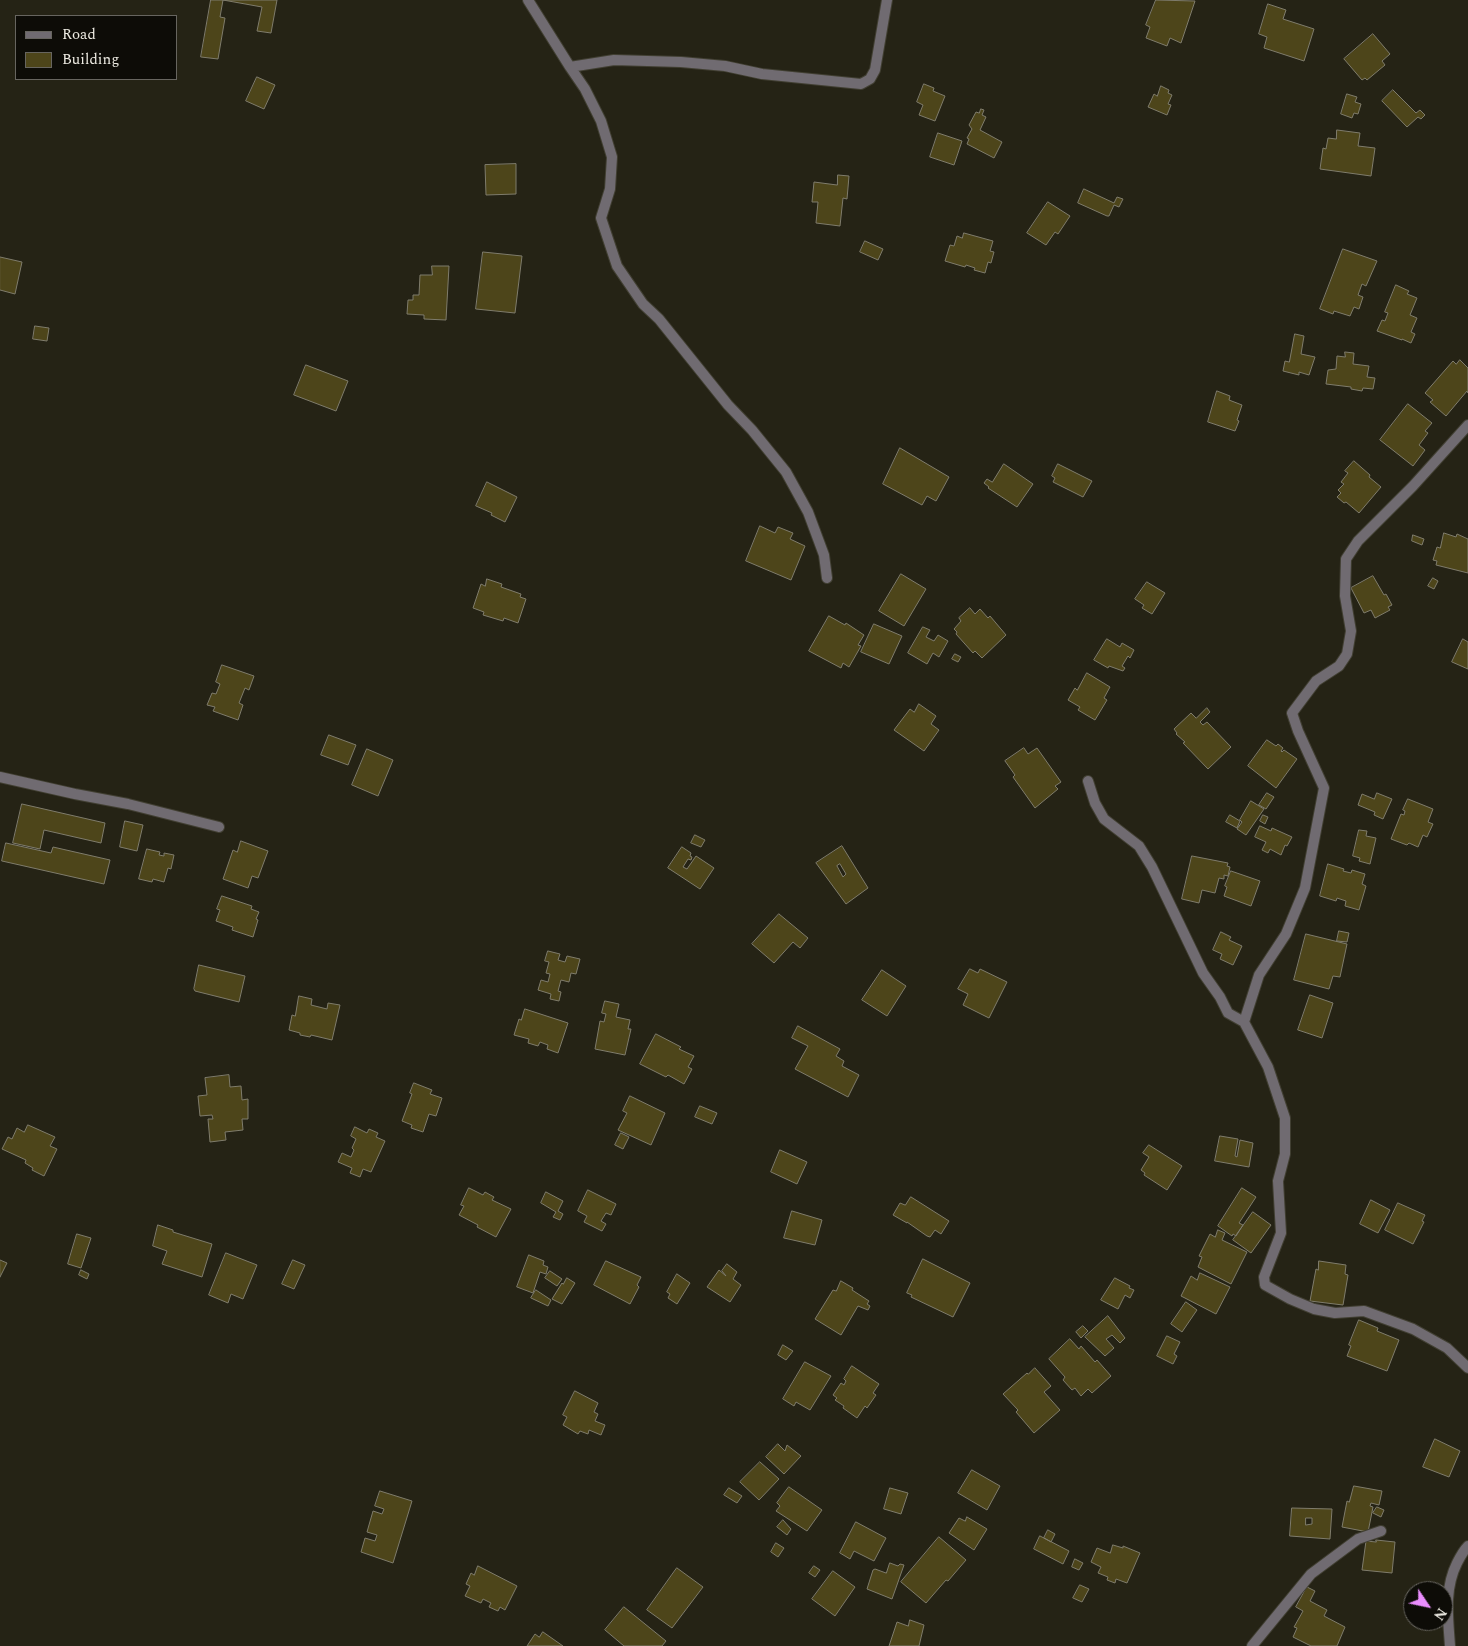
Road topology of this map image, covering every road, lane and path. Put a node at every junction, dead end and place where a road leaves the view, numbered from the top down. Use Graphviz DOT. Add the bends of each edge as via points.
graph roads {
  1 [pos="528,0"];
  2 [pos="886,0"];
  3 [pos="570,67"];
  4 [pos="1468,424"];
  5 [pos="827,578"];
  6 [pos="0,776"];
  7 [pos="1088,781"];
  8 [pos="219,827"];
  9 [pos="1244,1022"];
  10 [pos="1468,1368"];
  11 [pos="1381,1531"];
  12 [pos="1468,1546"];
  13 [pos="1252,1646"];
  14 [pos="1450,1646"];
  1 -- 3 [label="street"];
  2 -- 3 [label="street" via="875,70 870,79 861,84 681,62 614,60"];
  3 -- 5 [label="street" via="585,88 601,121 612,157 610,189 601,218 617,266 643,304 786,472 808,512 824,556"];
  4 -- 9 [label="street" via="1358,541 1346,559 1345,596 1351,631 1347,654 1339,666 1316,681 1292,712 1324,788 1305,888 1286,934 1259,975"];
  6 -- 8 [label="street"];
  7 -- 9 [label="street" via="1104,819 1139,846 1152,867 1203,973 1228,1013"];
  9 -- 10 [label="street" via="1268,1067 1286,1118 1285,1154 1278,1181 1280,1233 1264,1277 1265,1285 1314,1309 1336,1313 1364,1311 1413,1329 1446,1348"];
  11 -- 13 [label="street" via="1358,1539 1310,1574"];
  12 -- 14 [label="street" via="1450,1577"];
}
